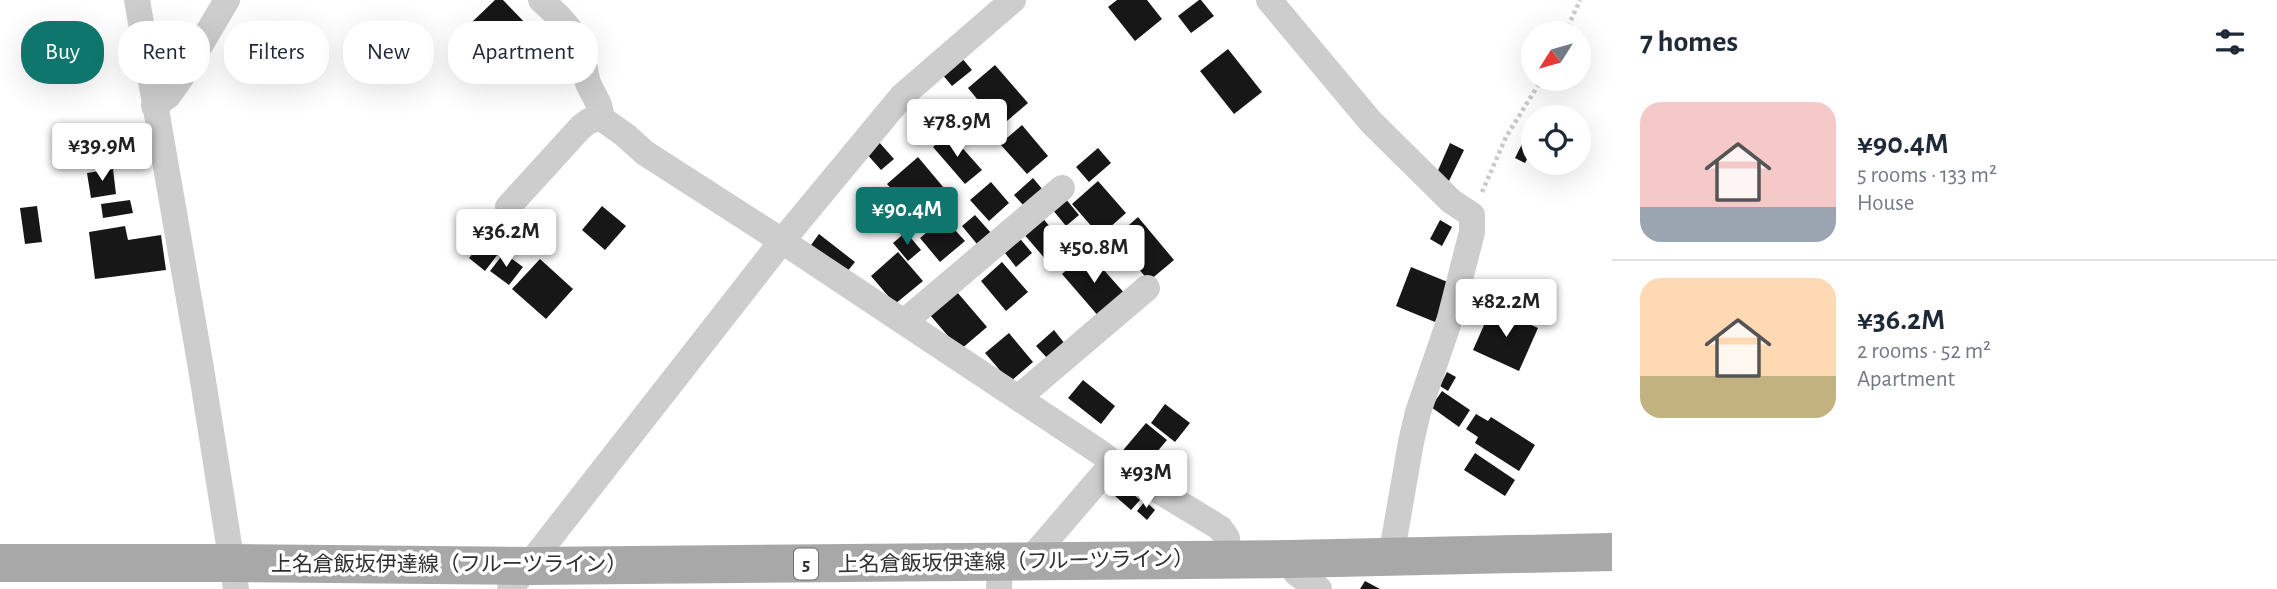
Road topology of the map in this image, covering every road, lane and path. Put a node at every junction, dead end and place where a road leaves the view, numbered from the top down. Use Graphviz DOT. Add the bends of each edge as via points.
graph roads {
  1 [pos="137,0"];
  2 [pos="227,0"];
  3 [pos="541,0"];
  4 [pos="1013,0"];
  5 [pos="1269,0"];
  6 [pos="1580,0"];
  7 [pos="1570,21"];
  8 [pos="1535,91"];
  9 [pos="154,106"];
  10 [pos="601,118"];
  11 [pos="1062,188"];
  12 [pos="508,207"];
  13 [pos="1472,215"];
  14 [pos="782,241"];
  15 [pos="1147,288"];
  16 [pos="904,322"];
  17 [pos="1019,397"];
  18 [pos="1113,463"];
  19 [pos="1612,552"];
  20 [pos="1391,557"];
  21 [pos="1229,559"];
  22 [pos="1290,559"];
  23 [pos="0,563"];
  24 [pos="1009,571"];
  25 [pos="234,576"];
  26 [pos="519,578"];
  27 [pos="1318,589"];
  1 -- 9 [label="street"];
  2 -- 9 [label="street" via="175,86"];
  3 -- 10 [label="street" via="575,38"];
  4 -- 14 [label="street" via="902,96"];
  5 -- 13 [label="street" via="1371,122 1451,201"];
  6 -- 7 [label="path"];
  8 -- 13 [label="path" via="1507,137"];
  9 -- 25 [label="street"];
  10 -- 12 [label="street" via="581,127"];
  10 -- 14 [label="street" via="645,153"];
  11 -- 16 [label="street"];
  13 -- 20 [label="street" via="1472,232 1449,322 1418,412"];
  14 -- 16 [label="street"];
  14 -- 26 [label="street"];
  15 -- 17 [label="street"];
  16 -- 17 [label="street"];
  17 -- 18 [label="street"];
  18 -- 21 [label="street" via="1220,528 1227,538"];
  18 -- 24 [label="street"];
  19 -- 20 [label="main road, 上名倉飯坂伊達線（フルーツライン） / 5"];
  20 -- 22 [label="main road, 上名倉飯坂伊達線（フルーツライン） / 5"];
  21 -- 22 [label="main road, 上名倉飯坂伊達線（フルーツライン） / 5"];
  21 -- 24 [label="main road, 上名倉飯坂伊達線（フルーツライン） / 5"];
  22 -- 27 [label="street" via="1296,573"];
  23 -- 25 [label="main road, 上名倉飯坂伊達線（フルーツライン） / 5"];
  24 -- 26 [label="main road, 上名倉飯坂伊達線（フルーツライン） / 5"];
  25 -- 26 [label="main road, 上名倉飯坂伊達線（フルーツライン） / 5"];
}
